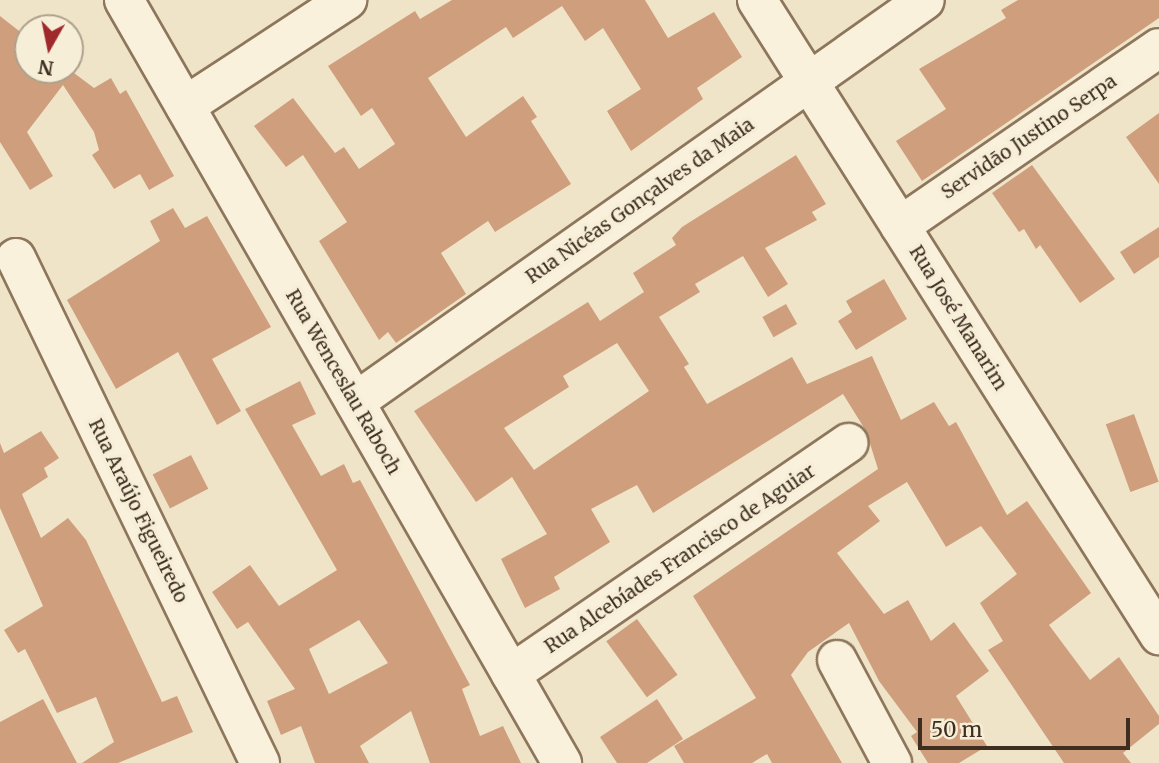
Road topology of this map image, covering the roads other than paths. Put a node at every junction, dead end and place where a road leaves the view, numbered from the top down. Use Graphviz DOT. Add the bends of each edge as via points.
graph roads {
  1 [pos="124,0"];
  2 [pos="347,0"];
  3 [pos="757,0"];
  4 [pos="925,0"];
  5 [pos="1159,48"];
  6 [pos="809,82"];
  7 [pos="185,106"];
  8 [pos="900,226"];
  9 [pos="16,258"];
  10 [pos="355,402"];
  11 [pos="848,443"];
  12 [pos="1159,635"];
  13 [pos="837,660"];
  14 [pos="511,674"];
  15 [pos="260,763"];
  16 [pos="562,763"];
  17 [pos="892,763"];
  1 -- 7 [label="street, Rua Wenceslau Raboch"];
  2 -- 7 [label="street"];
  3 -- 6 [label="street, Rua José Manarim"];
  4 -- 6 [label="street, Rua Nicéas Gonçalves da Maia"];
  5 -- 8 [label="street, Servidão Justino Serpa"];
  6 -- 8 [label="street, Rua José Manarim"];
  6 -- 10 [label="street, Rua Nicéas Gonçalves da Maia"];
  7 -- 10 [label="street, Rua Wenceslau Raboch"];
  8 -- 12 [label="street, Rua José Manarim"];
  9 -- 15 [label="street, Rua Araújo Figueiredo"];
  10 -- 14 [label="street, Rua Wenceslau Raboch"];
  11 -- 14 [label="street, Rua Alcebíades Francisco de Aguiar"];
  13 -- 17 [label="street"];
  14 -- 16 [label="street, Rua Wenceslau Raboch"];
}
